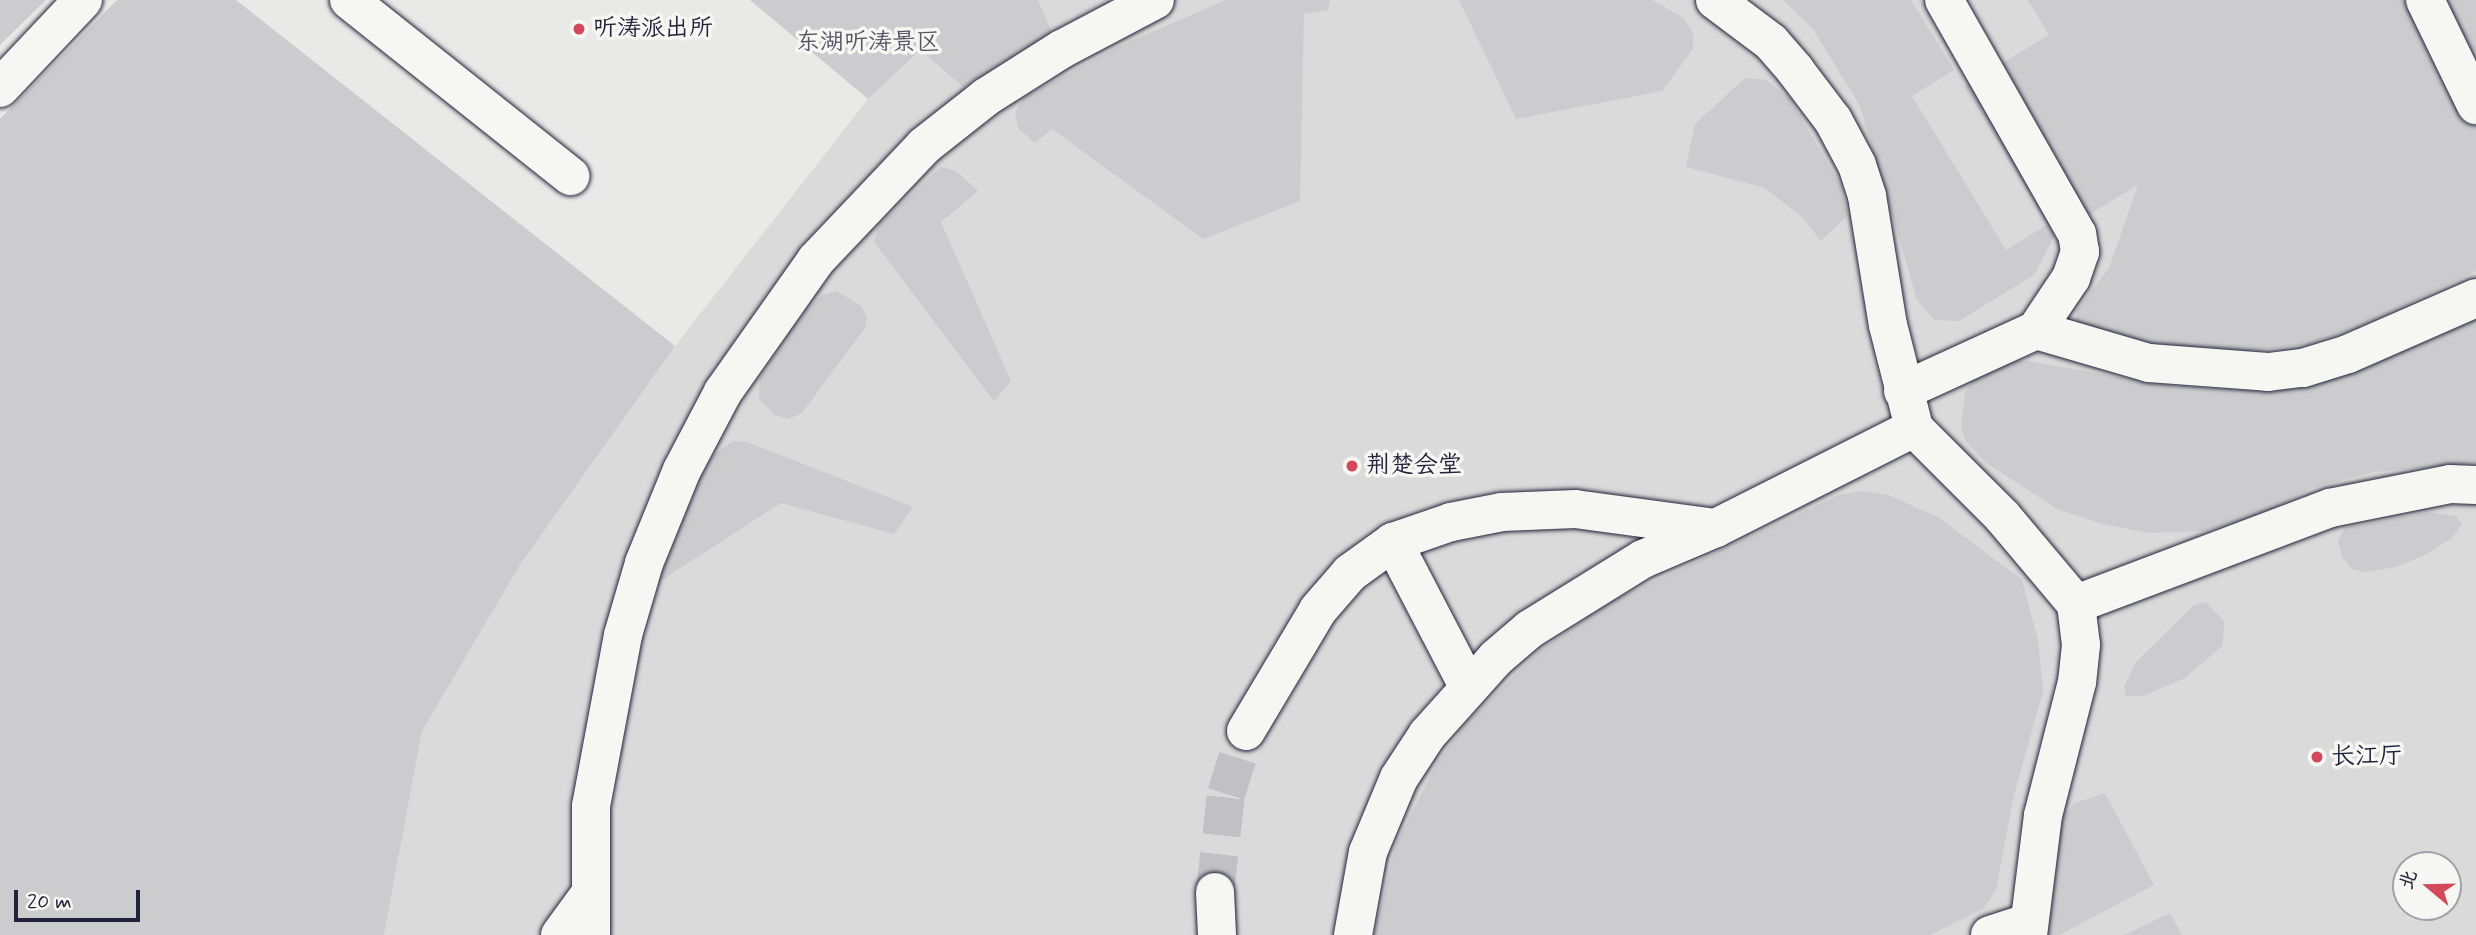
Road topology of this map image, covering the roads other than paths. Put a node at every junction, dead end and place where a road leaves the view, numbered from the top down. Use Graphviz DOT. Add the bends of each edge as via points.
graph roads {
  1 [pos="83,0"];
  2 [pos="349,0"];
  3 [pos="1155,0"];
  4 [pos="1715,0"];
  5 [pos="1944,0"];
  6 [pos="2426,0"];
  7 [pos="0,88"];
  8 [pos="2476,105"];
  9 [pos="570,176"];
  10 [pos="2476,299"];
  11 [pos="2036,330"];
  12 [pos="1903,391"];
  13 [pos="1914,428"];
  14 [pos="2476,485"];
  15 [pos="1716,528"];
  16 [pos="1393,542"];
  17 [pos="2076,604"];
  18 [pos="1468,686"];
  19 [pos="1246,731"];
  20 [pos="1214,892"];
  21 [pos="590,894"];
  22 [pos="2027,929"];
  23 [pos="560,935"];
  24 [pos="592,935"];
  25 [pos="1217,935"];
  26 [pos="1353,935"];
  27 [pos="1990,935"];
  1 -- 7 [label="lane"];
  2 -- 9 [label="lane"];
  3 -- 21 [label="lane" via="997,90 924,146 816,260 723,391 682,470 644,563 623,635 591,806"];
  4 -- 12 [label="lane" via="1771,42 1795,69 1833,120 1857,165 1874,226"];
  5 -- 11 [label="lane" via="2077,233 2077,264"];
  6 -- 8 [label="lane"];
  10 -- 11 [label="lane" via="2348,354 2303,368 2268,372 2149,363"];
  11 -- 12 [label="lane"];
  12 -- 13 [label="lane"];
  13 -- 15 [label="lane"];
  13 -- 17 [label="lane" via="2003,516"];
  14 -- 17 [label="lane" via="2449,484 2330,508"];
  15 -- 16 [label="lane" via="1575,509 1502,512 1451,522"];
  15 -- 18 [label="lane" via="1643,559 1530,629"];
  16 -- 18 [label="lane"];
  16 -- 19 [label="lane" via="1350,573 1318,610"];
  17 -- 22 [label="lane" via="2081,645 2077,682 2043,815"];
  18 -- 26 [label="lane" via="1427,735 1380,815 1359,890"];
  20 -- 25 [label="lane"];
  21 -- 23 [label="lane"];
  21 -- 24 [label="lane"];
  22 -- 27 [label="lane"];
}
